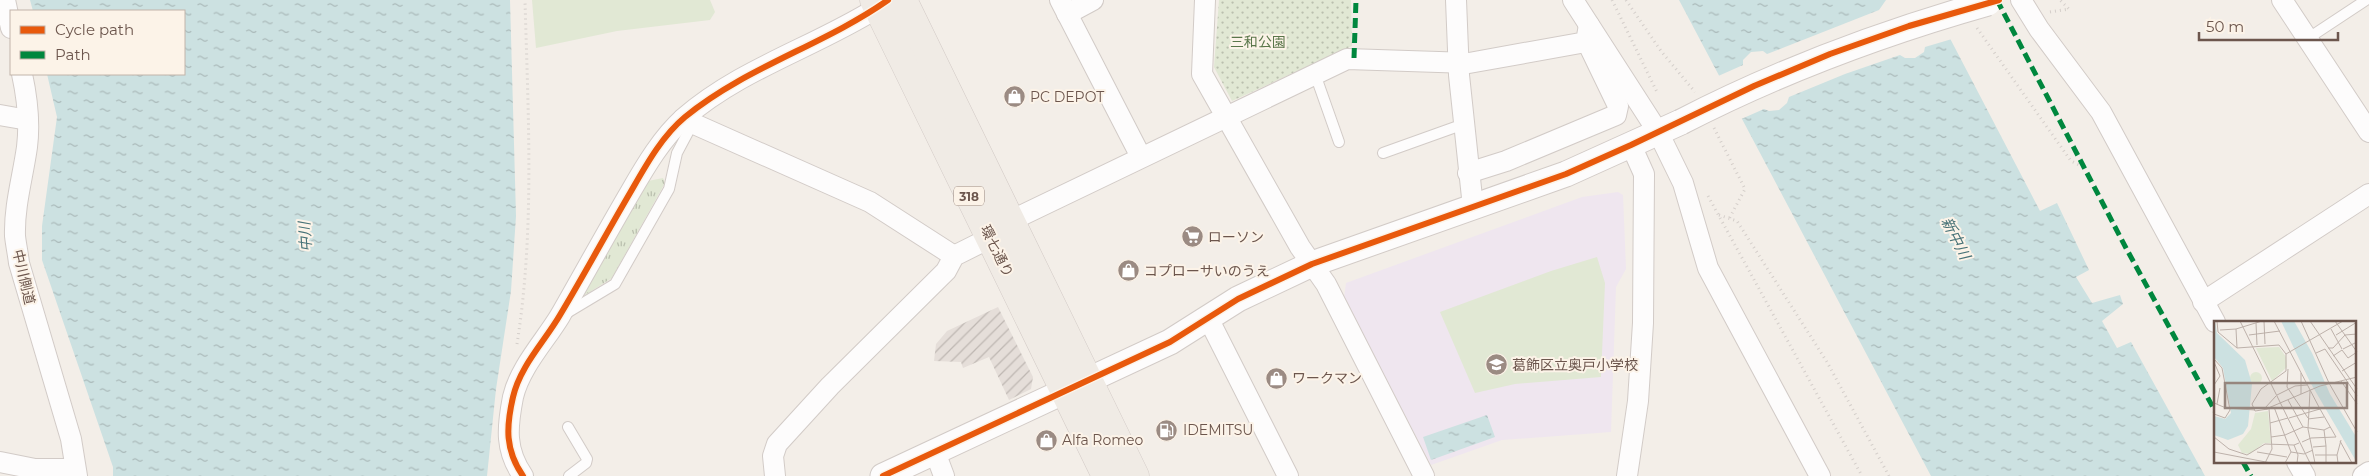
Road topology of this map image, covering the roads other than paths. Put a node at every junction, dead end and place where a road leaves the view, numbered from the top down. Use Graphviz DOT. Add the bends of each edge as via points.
graph roads {
  1 [pos="5,0"];
  2 [pos="903,0"];
  3 [pos="1094,0"];
  4 [pos="1205,0"];
  5 [pos="1456,0"];
  6 [pos="1573,0"];
  7 [pos="2021,0"];
  8 [pos="2282,0"];
  9 [pos="2366,0"];
  10 [pos="1994,1"];
  11 [pos="880,2"];
  12 [pos="1063,7"];
  13 [pos="10,23"];
  14 [pos="1587,34"];
  15 [pos="2307,38"];
  16 [pos="1458,62"];
  17 [pos="1315,74"];
  18 [pos="22,75"];
  19 [pos="0,115"];
  20 [pos="1225,116"];
  21 [pos="28,120"];
  22 [pos="688,121"];
  23 [pos="1464,124"];
  24 [pos="1671,126"];
  25 [pos="2369,132"];
  26 [pos="1339,142"];
  27 [pos="1631,146"];
  28 [pos="1383,152"];
  29 [pos="1141,157"];
  30 [pos="1468,174"];
  31 [pos="2369,194"];
  32 [pos="1473,207"];
  33 [pos="1000,230"];
  34 [pos="954,256"];
  35 [pos="1312,264"];
  36 [pos="2203,302"];
  37 [pos="559,317"];
  38 [pos="1208,318"];
  39 [pos="2214,321"];
  40 [pos="1089,380"];
  41 [pos="1064,391"];
  42 [pos="568,427"];
  43 [pos="935,452"];
  44 [pos="0,462"];
  45 [pos="2298,464"];
  46 [pos="76,472"];
  47 [pos="2369,472"];
  48 [pos="523,476"];
  49 [pos="569,476"];
  50 [pos="775,476"];
  51 [pos="883,476"];
  52 [pos="944,476"];
  53 [pos="1106,476"];
  54 [pos="1135,476"];
  55 [pos="1288,476"];
  56 [pos="1424,476"];
  57 [pos="1628,476"];
  58 [pos="1820,476"];
  59 [pos="2305,476"];
  60 [pos="2364,476"];
  1 -- 13 [label="street"];
  2 -- 33 [label="main road, 環七通り / 318"];
  3 -- 12 [label="street"];
  4 -- 20 [label="street" via="1202,74"];
  5 -- 16 [label="street"];
  6 -- 14 [label="street"];
  7 -- 36 [label="street" via="2101,112"];
  8 -- 15 [label="street"];
  9 -- 15 [label="lane"];
  10 -- 24 [label="street, bridge" via="1830,54"];
  11 -- 22 [label="street" via="855,22 706,101"];
  11 -- 33 [label="main road, 環七通り / 318"];
  12 -- 29 [label="street"];
  14 -- 16 [label="street"];
  14 -- 24 [label="street"];
  14 -- 30 [label="street" via="1618,106 1616,115 1506,162"];
  15 -- 25 [label="street"];
  16 -- 17 [label="street" via="1350,58"];
  16 -- 23 [label="street"];
  17 -- 20 [label="street"];
  17 -- 26 [label="lane"];
  18 -- 21 [label="street, 中川側道"];
  19 -- 21 [label="street"];
  20 -- 29 [label="street"];
  20 -- 35 [label="street"];
  21 -- 46 [label="street, 中川側道" via="15,235 19,263 71,439"];
  22 -- 34 [label="street" via="870,202"];
  22 -- 37 [label="street" via="663,140"];
  22 -- 37 [label="lane" via="669,189 614,284"];
  23 -- 28 [label="lane"];
  23 -- 30 [label="street"];
  24 -- 27 [label="street"];
  24 -- 58 [label="street" via="1683,183 1708,268"];
  27 -- 32 [label="street" via="1566,174"];
  27 -- 57 [label="street" via="1644,174 1643,323 1638,400"];
  29 -- 33 [label="street"];
  30 -- 32 [label="street"];
  31 -- 36 [label="street"];
  32 -- 35 [label="street"];
  33 -- 34 [label="street"];
  33 -- 40 [label="main road, 環七通り / 318"];
  33 -- 41 [label="main road, 環七通り / 318"];
  34 -- 50 [label="street" via="946,271 830,386 777,444 773,456"];
  35 -- 38 [label="street" via="1238,299"];
  35 -- 56 [label="street" via="1326,284"];
  36 -- 39 [label="street"];
  37 -- 48 [label="street" via="540,344 513,395 508,441"];
  38 -- 40 [label="street" via="1170,342"];
  38 -- 55 [label="street"];
  40 -- 41 [label="street"];
  40 -- 54 [label="main road, 環七通り / 318"];
  41 -- 43 [label="street"];
  41 -- 53 [label="main road, 環七通り / 318"];
  42 -- 49 [label="lane" via="588,459"];
  43 -- 51 [label="street"];
  43 -- 52 [label="street"];
  44 -- 46 [label="street"];
  45 -- 59 [label="street"];
  47 -- 60 [label="street"];
}
